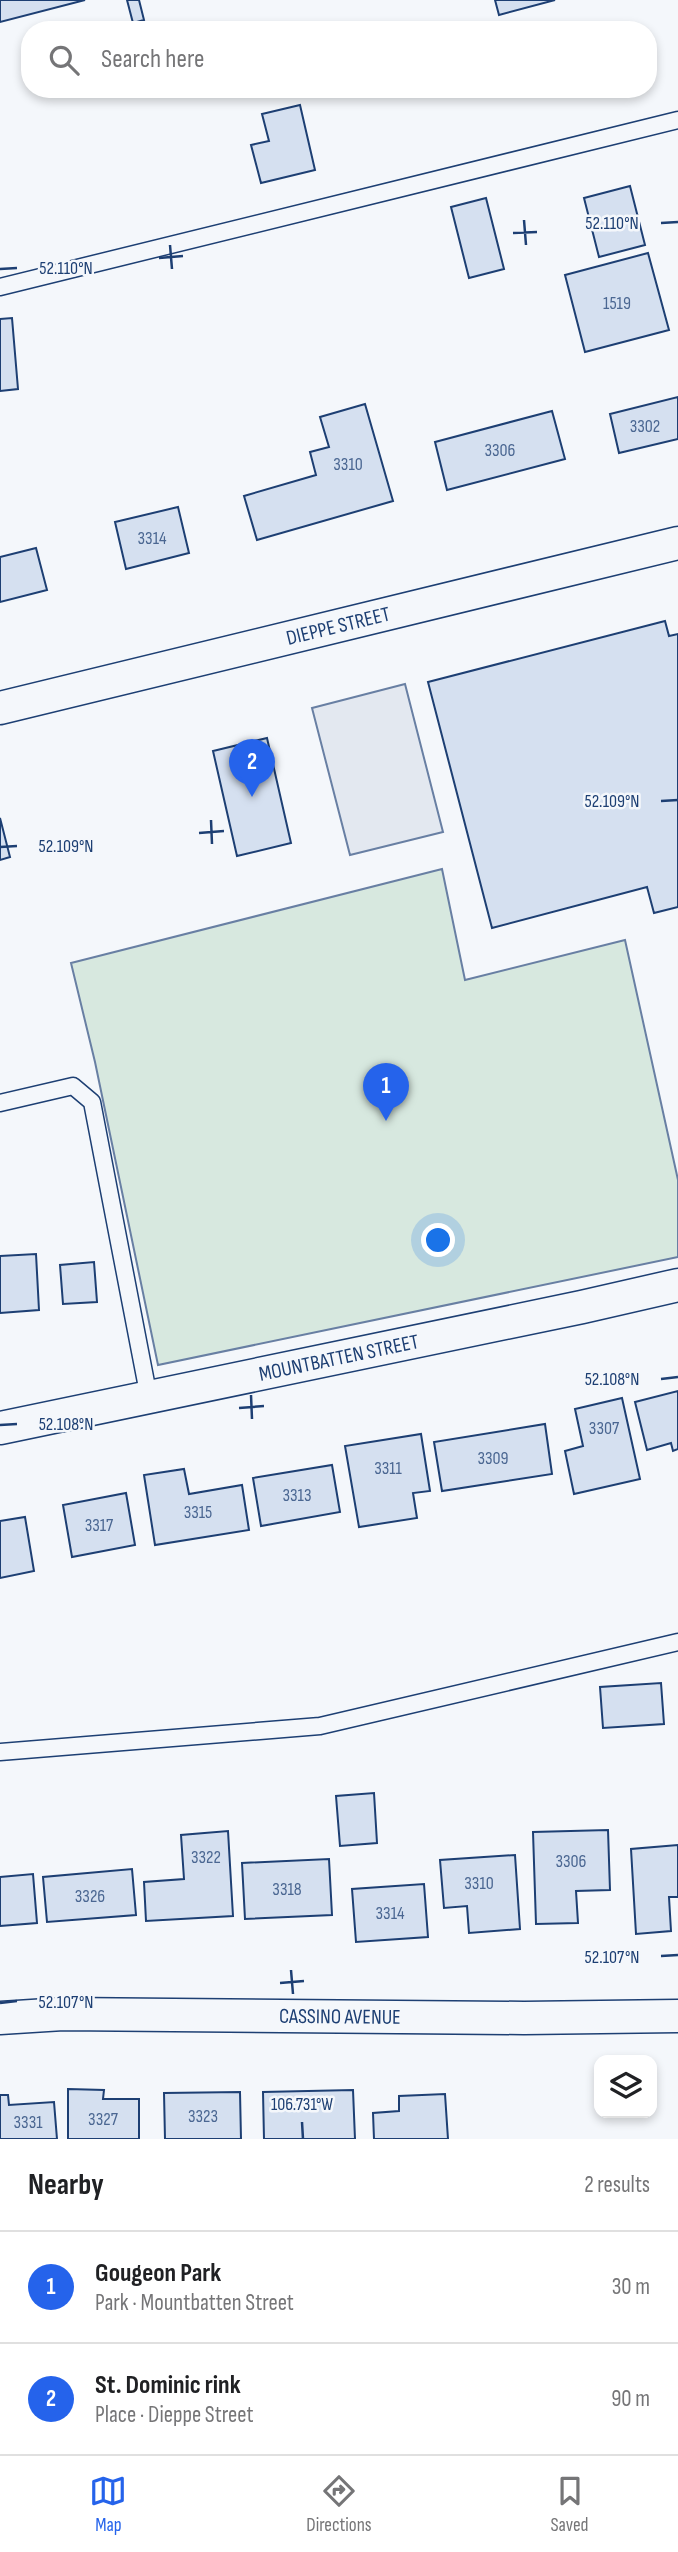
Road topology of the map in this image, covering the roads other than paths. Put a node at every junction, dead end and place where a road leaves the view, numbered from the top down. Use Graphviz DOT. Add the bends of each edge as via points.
graph roads {
  1 [pos="678,120"];
  2 [pos="0,287"];
  3 [pos="678,543"];
  4 [pos="0,708"];
  5 [pos="0,1103"];
  6 [pos="678,1285"];
  7 [pos="149,1398"];
  8 [pos="0,1428"];
  9 [pos="678,1642"];
  10 [pos="0,1752"];
  11 [pos="678,2016"];
  12 [pos="0,2018"];
  1 -- 2 [label="lane"];
  3 -- 4 [label="street, DIEPPE STREET"];
  5 -- 7 [label="lane" via="73,1086 92,1102"];
  6 -- 7 [label="street, MOUNTBATTEN STREET"];
  7 -- 8 [label="street, MOUNTBATTEN STREET"];
  9 -- 10 [label="lane" via="320,1726"];
  11 -- 12 [label="street, CASSINO AVENUE" via="63,2014"];
}
